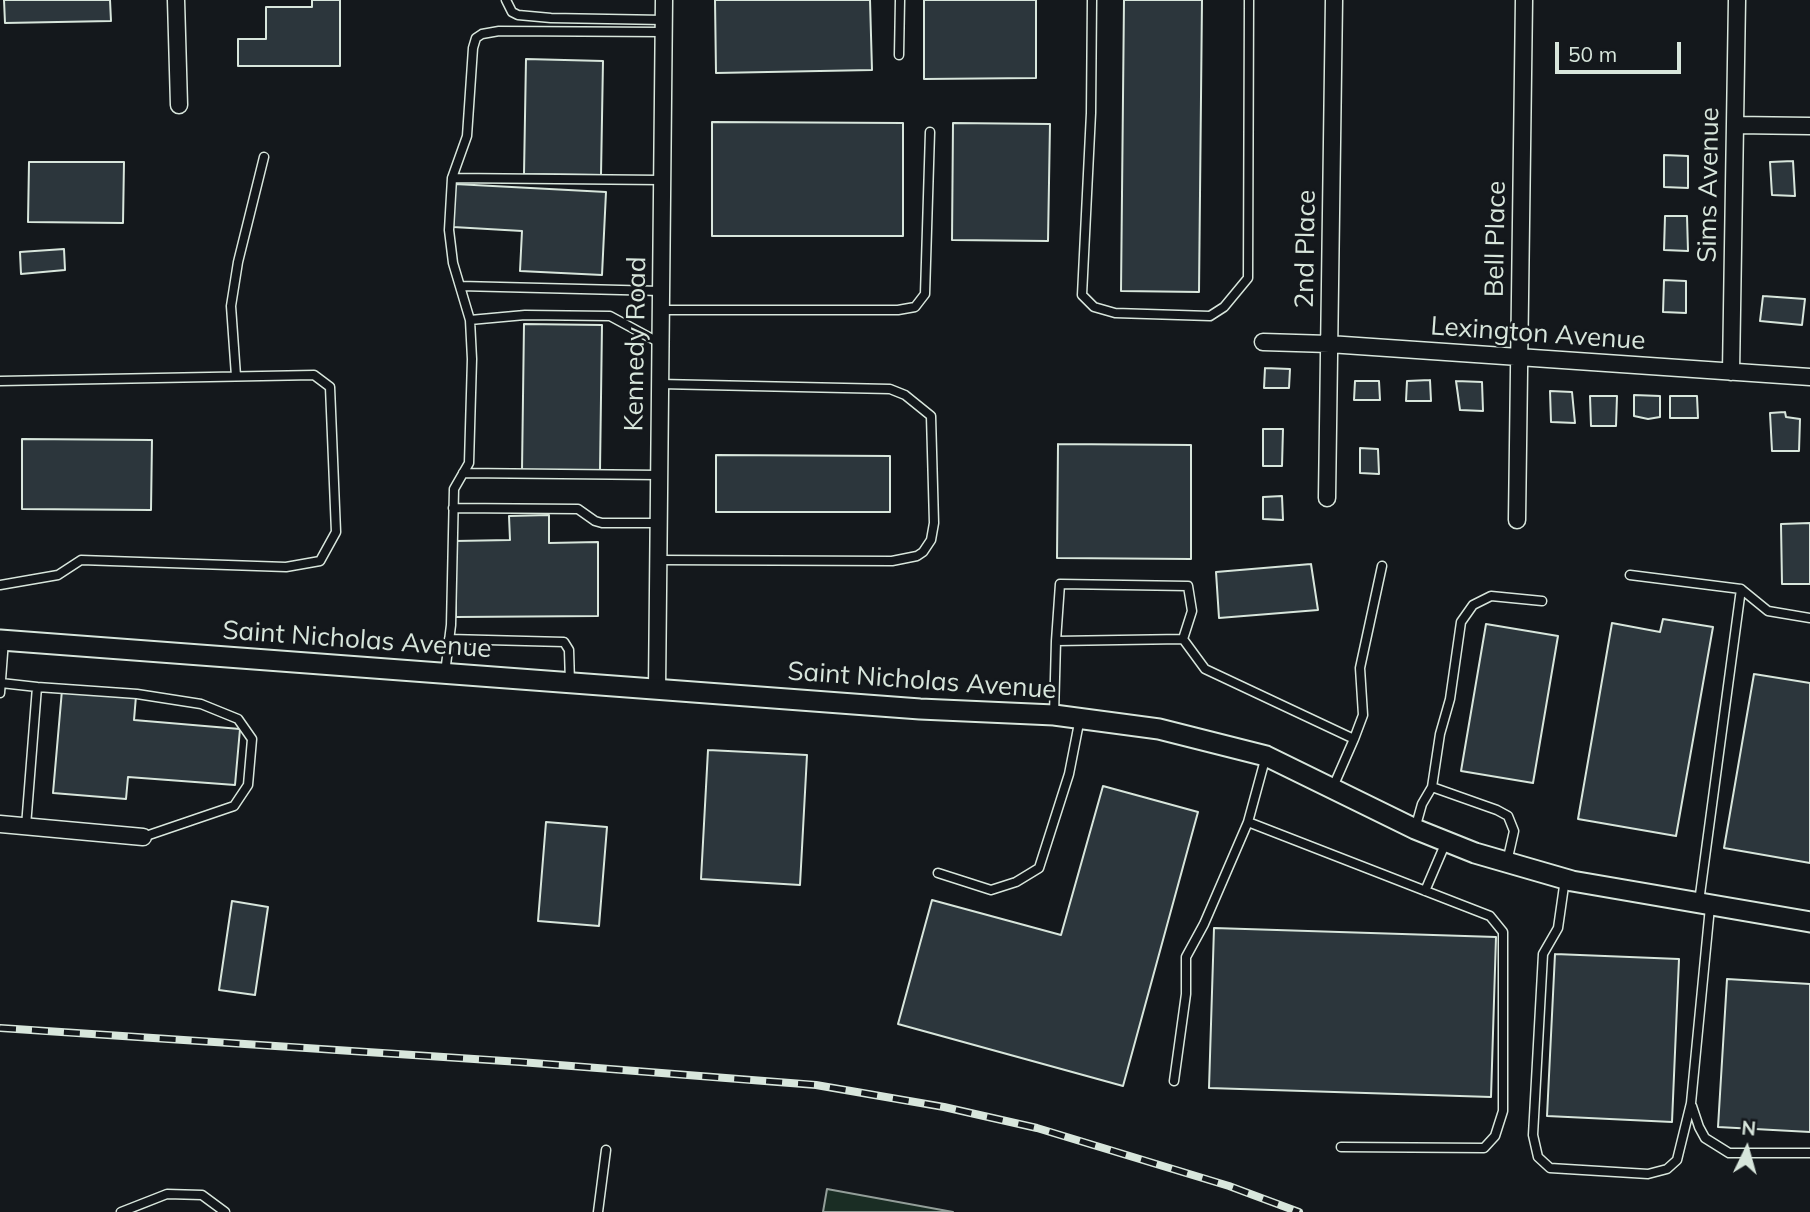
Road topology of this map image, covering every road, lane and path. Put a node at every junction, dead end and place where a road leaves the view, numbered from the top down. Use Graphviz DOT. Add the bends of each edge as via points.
graph roads {
  1 [pos="177,0"];
  2 [pos="506,0"];
  3 [pos="664,0"];
  4 [pos="900,0"];
  5 [pos="1092,0"];
  6 [pos="1249,0"];
  7 [pos="1334,0"];
  8 [pos="1524,0"];
  9 [pos="1737,0"];
  10 [pos="664,26"];
  11 [pos="899,55"];
  12 [pos="179,105"];
  13 [pos="1735,125"];
  14 [pos="1810,126"];
  15 [pos="930,132"];
  16 [pos="264,157"];
  17 [pos="452,178"];
  18 [pos="662,180"];
  19 [pos="460,286"];
  20 [pos="661,291"];
  21 [pos="661,310"];
  22 [pos="470,320"];
  23 [pos="1263,342"];
  24 [pos="660,343"];
  25 [pos="1329,344"];
  26 [pos="1519,357"];
  27 [pos="1731,372"];
  28 [pos="236,376"];
  29 [pos="1810,377"];
  30 [pos="0,381"];
  31 [pos="660,384"];
  32 [pos="463,473"];
  33 [pos="659,475"];
  34 [pos="1327,498"];
  35 [pos="453,508"];
  36 [pos="1517,520"];
  37 [pos="659,523"];
  38 [pos="658,560"];
  39 [pos="1382,566"];
  40 [pos="1630,575"];
  41 [pos="0,585"];
  42 [pos="1741,589"];
  43 [pos="1542,601"];
  44 [pos="1810,618"];
  45 [pos="449,639"];
  46 [pos="1183,639"];
  47 [pos="2,640"];
  48 [pos="1056,641"];
  49 [pos="445,673"];
  50 [pos="1,683"];
  51 [pos="570,683"];
  52 [pos="37,687"];
  53 [pos="657,689"];
  54 [pos="0,693"];
  55 [pos="1054,715"];
  56 [pos="1080,718"];
  57 [pos="1354,739"];
  58 [pos="1266,756"];
  59 [pos="1333,787"];
  60 [pos="1432,787"];
  61 [pos="1248,822"];
  62 [pos="0,824"];
  63 [pos="26,827"];
  64 [pos="1415,829"];
  65 [pos="143,837"];
  66 [pos="1446,842"];
  67 [pos="1507,862"];
  68 [pos="938,873"];
  69 [pos="1565,879"];
  70 [pos="1425,891"];
  71 [pos="1705,903"];
  72 [pos="1810,922"];
  73 [pos="1174,1081"];
  74 [pos="1691,1103"];
  75 [pos="1341,1147"];
  76 [pos="606,1150"];
  77 [pos="1810,1153"];
  78 [pos="121,1212"];
  79 [pos="225,1212"];
  80 [pos="598,1212"];
  1 -- 12 [label="street"];
  2 -- 10 [label="lane" via="518,15"];
  3 -- 10 [label="street, Kennedy Road"];
  4 -- 11 [label="lane"];
  5 -- 6 [label="lane" via="1082,295 1094,307 1115,313 1200,316 1210,316 1224,307 1248,278"];
  7 -- 25 [label="street, 2nd Place"];
  8 -- 26 [label="street, Bell Place"];
  9 -- 13 [label="street, Sims Avenue"];
  10 -- 17 [label="lane" via="499,31 476,38 467,136"];
  10 -- 18 [label="street, Kennedy Road"];
  13 -- 14 [label="street"];
  13 -- 27 [label="street, Sims Avenue"];
  15 -- 21 [label="lane" via="925,294 915,307"];
  16 -- 28 [label="lane" via="231,306"];
  17 -- 18 [label="lane"];
  17 -- 19 [label="lane" via="449,230"];
  18 -- 20 [label="street, Kennedy Road"];
  19 -- 20 [label="lane"];
  19 -- 22 [label="lane"];
  20 -- 21 [label="street, Kennedy Road"];
  21 -- 24 [label="street, Kennedy Road"];
  22 -- 24 [label="lane" via="610,316"];
  22 -- 32 [label="lane" via="469,463"];
  23 -- 25 [label="street, Lexington Avenue"];
  24 -- 31 [label="street, Kennedy Road"];
  25 -- 26 [label="street, Lexington Avenue"];
  25 -- 34 [label="street, 2nd Place"];
  26 -- 27 [label="street, Lexington Avenue"];
  26 -- 36 [label="street, Bell Place"];
  27 -- 29 [label="street, Lexington Avenue"];
  28 -- 30 [label="lane"];
  28 -- 41 [label="lane" via="314,375 330,387 335,532 320,561 286,567 81,560 58,575"];
  31 -- 33 [label="street, Kennedy Road"];
  31 -- 38 [label="lane" via="890,389 905,395 931,416 934,523 923,552 892,561"];
  32 -- 33 [label="lane"];
  32 -- 35 [label="lane" via="454,489"];
  33 -- 37 [label="street, Kennedy Road"];
  35 -- 37 [label="lane" via="578,509 602,523"];
  35 -- 45 [label="lane"];
  37 -- 38 [label="street, Kennedy Road"];
  38 -- 53 [label="street, Kennedy Road"];
  39 -- 57 [label="lane" via="1360,668 1363,715"];
  40 -- 42 [label="lane"];
  42 -- 44 [label="lane" via="1768,611"];
  42 -- 71 [label="lane"];
  43 -- 60 [label="lane" via="1491,596 1474,605 1461,622"];
  45 -- 49 [label="lane"];
  45 -- 51 [label="lane" via="564,642 569,650"];
  46 -- 48 [label="lane"];
  46 -- 48 [label="lane" via="1192,611 1188,586 1060,584"];
  46 -- 57 [label="lane" via="1205,670"];
  47 -- 49 [label="street, Saint Nicholas Avenue"];
  47 -- 50 [label="lane"];
  48 -- 55 [label="lane"];
  49 -- 51 [label="street, Saint Nicholas Avenue"];
  50 -- 52 [label="lane"];
  50 -- 54 [label="lane"];
  51 -- 53 [label="street, Saint Nicholas Avenue"];
  52 -- 63 [label="lane"];
  52 -- 65 [label="lane" via="201,704 238,719 252,739 248,785 234,806"];
  53 -- 55 [label="street, Saint Nicholas Avenue"];
  55 -- 56 [label="street, Saint Nicholas Avenue"];
  56 -- 58 [label="street, Saint Nicholas Avenue" via="1159,729"];
  56 -- 68 [label="lane" via="1069,774 1038,868 991,890"];
  57 -- 59 [label="lane"];
  58 -- 59 [label="street, Saint Nicholas Avenue"];
  58 -- 61 [label="lane"];
  59 -- 64 [label="street, Saint Nicholas Avenue"];
  60 -- 64 [label="lane"];
  60 -- 67 [label="lane" via="1508,817 1514,831"];
  61 -- 70 [label="lane"];
  61 -- 73 [label="lane" via="1186,957 1186,994"];
  62 -- 63 [label="street"];
  63 -- 65 [label="street"];
  64 -- 66 [label="street, Saint Nicholas Avenue"];
  66 -- 67 [label="street, Saint Nicholas Avenue"];
  66 -- 70 [label="lane"];
  67 -- 69 [label="street, Saint Nicholas Avenue"];
  69 -- 71 [label="street, Saint Nicholas Avenue"];
  69 -- 74 [label="lane" via="1558,928 1543,954 1533,1135 1538,1157 1550,1168 1648,1174 1667,1169 1677,1160"];
  70 -- 75 [label="lane" via="1490,916 1503,932 1503,1111 1495,1136 1484,1147"];
  71 -- 72 [label="street, Saint Nicholas Avenue"];
  71 -- 74 [label="lane"];
  74 -- 77 [label="lane" via="1705,1138 1729,1153"];
  76 -- 80 [label="lane"];
  78 -- 79 [label="lane" via="167,1194 202,1195"];
}
